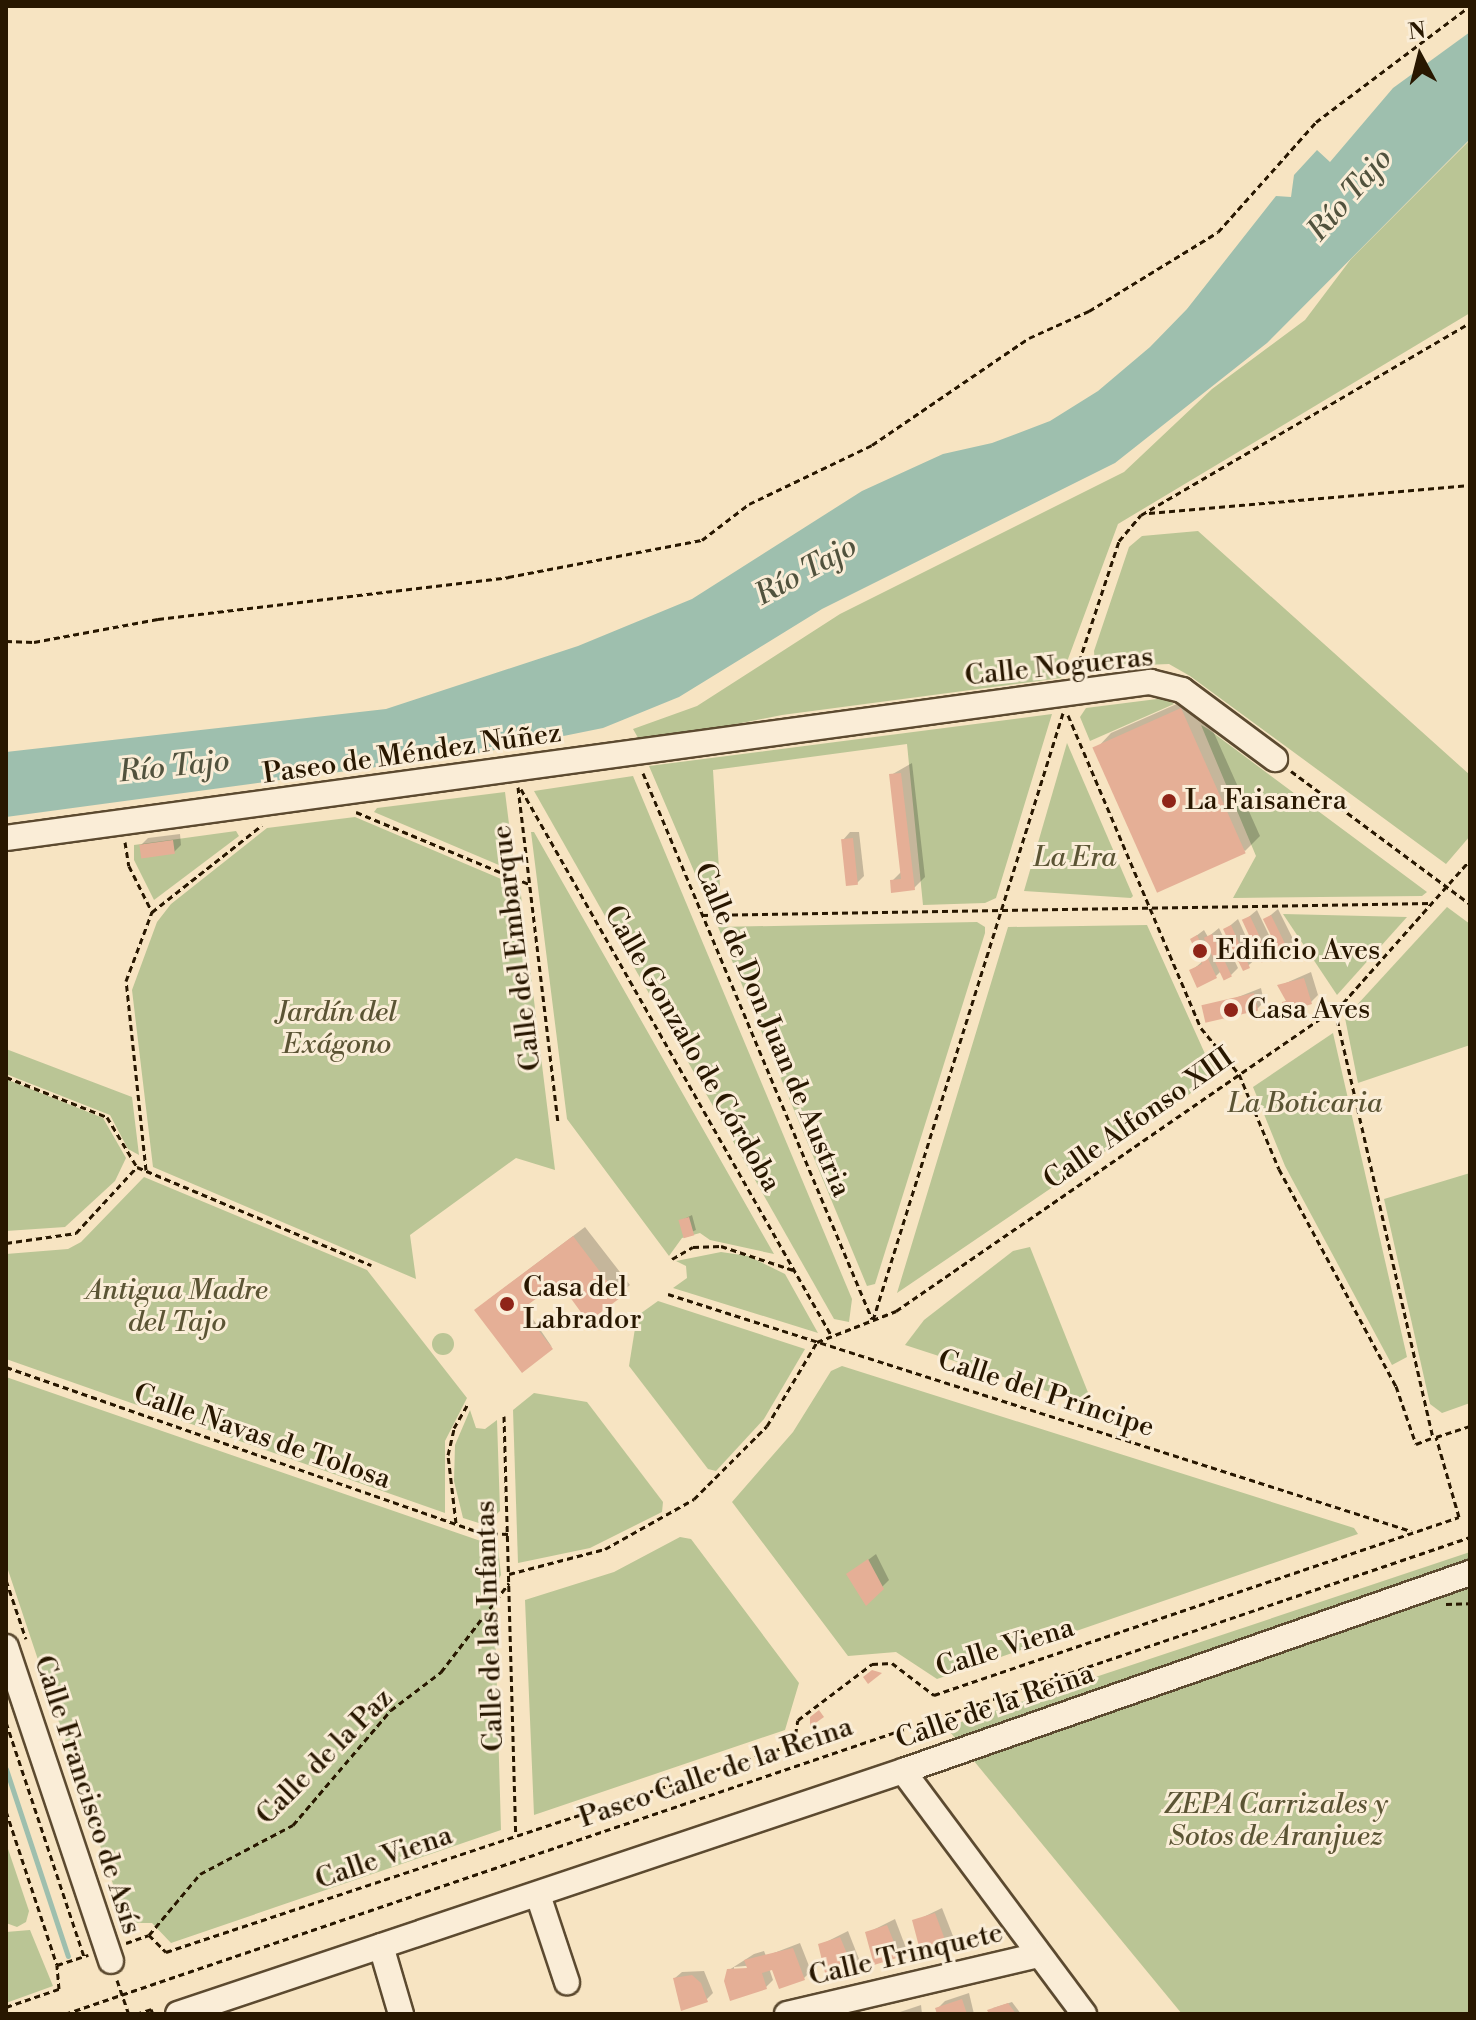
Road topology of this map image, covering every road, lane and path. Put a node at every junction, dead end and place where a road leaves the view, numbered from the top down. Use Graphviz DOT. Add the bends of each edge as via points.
graph roads {
  1 [pos="1470,6"];
  2 [pos="1470,323"];
  3 [pos="1470,485"];
  4 [pos="1141,515"];
  5 [pos="6,641"];
  6 [pos="1067,700"];
  7 [pos="635,754"];
  8 [pos="1275,759"];
  9 [pos="517,783"];
  10 [pos="345,813"];
  11 [pos="122,822"];
  12 [pos="277,822"];
  13 [pos="6,838"];
  14 [pos="1470,860"];
  15 [pos="529,884"];
  16 [pos="1447,887"];
  17 [pos="1433,903"];
  18 [pos="1470,904"];
  19 [pos="1151,909"];
  20 [pos="152,912"];
  21 [pos="1001,913"];
  22 [pos="702,915"];
  23 [pos="1334,1009"];
  24 [pos="1239,1074"];
  25 [pos="6,1077"];
  26 [pos="558,1121"];
  27 [pos="137,1167"];
  28 [pos="146,1170"];
  29 [pos="6,1243"];
  30 [pos="672,1259"];
  31 [pos="371,1265"];
  32 [pos="794,1271"];
  33 [pos="668,1294"];
  34 [pos="873,1320"];
  35 [pos="831,1335"];
  36 [pos="817,1342"];
  37 [pos="6,1367"];
  38 [pos="468,1404"];
  39 [pos="504,1416"];
  40 [pos="1470,1426"];
  41 [pos="1434,1438"];
  42 [pos="456,1525"];
  43 [pos="1413,1532"];
  44 [pos="508,1534"];
  45 [pos="1470,1537"];
  46 [pos="1470,1573"];
  47 [pos="509,1574"];
  48 [pos="509,1583"];
  49 [pos="6,1647"];
  50 [pos="6,1722"];
  51 [pos="903,1771"];
  52 [pos="6,1811"];
  53 [pos="516,1834"];
  54 [pos="538,1895"];
  55 [pos="149,1935"];
  56 [pos="381,1946"];
  57 [pos="1038,1955"];
  58 [pos="101,1956"];
  59 [pos="57,1965"];
  60 [pos="567,1982"];
  61 [pos="122,1994"];
  62 [pos="6,2007"];
  63 [pos="65,2014"];
  64 [pos="129,2014"];
  65 [pos="136,2014"];
  66 [pos="153,2014"];
  67 [pos="178,2014"];
  68 [pos="401,2014"];
  69 [pos="787,2014"];
  70 [pos="1084,2014"];
  1 -- 5 [label="path" via="1316,122 1218,232 1089,311 1029,338 872,445 749,504 702,540 508,577 158,619 34,642"];
  2 -- 4 [label="path"];
  3 -- 4 [label="path"];
  4 -- 6 [label="path" via="1119,541"];
  6 -- 7 [label="street, Calle Nogueras"];
  6 -- 8 [label="street, Calle Nogueras" via="1150,682 1172,684"];
  6 -- 19 [label="path"];
  6 -- 21 [label="path"];
  7 -- 11 [label="street, Paseo de Méndez Núñez"];
  7 -- 22 [label="path, Calle de Don Juan de Austria"];
  8 -- 16 [label="path"];
  9 -- 15 [label="path, Calle del Embarque"];
  9 -- 32 [label="path, Calle Gonzalo de Córdoba"];
  10 -- 15 [label="path" via="359,812"];
  11 -- 13 [label="street, Paseo de Méndez Núñez"];
  11 -- 20 [label="path" via="129,866"];
  12 -- 20 [label="path" via="263,824"];
  14 -- 16 [label="path, Calle Alfonso XIII"];
  15 -- 26 [label="path, Calle del Embarque"];
  16 -- 17 [label="path, Calle Alfonso XIII"];
  16 -- 18 [label="path"];
  17 -- 19 [label="path"];
  17 -- 23 [label="path, Calle Alfonso XIII" via="1361,987"];
  19 -- 21 [label="path"];
  19 -- 24 [label="path" via="1201,1028"];
  20 -- 28 [label="path" via="125,987"];
  21 -- 22 [label="path"];
  21 -- 34 [label="path"];
  22 -- 34 [label="path, Calle de Don Juan de Austria"];
  23 -- 24 [label="path, Calle Alfonso XIII"];
  23 -- 41 [label="path"];
  24 -- 34 [label="path, Calle Alfonso XIII" via="896,1311"];
  24 -- 41 [label="path" via="1279,1169 1396,1386 1416,1444"];
  25 -- 27 [label="path" via="107,1117"];
  27 -- 28 [label="path"];
  27 -- 29 [label="path" via="76,1233"];
  28 -- 31 [label="path"];
  30 -- 32 [label="path" via="693,1247 721,1246 753,1252"];
  32 -- 35 [label="path, Calle Gonzalo de Córdoba"];
  33 -- 36 [label="path, Calle del Príncipe"];
  34 -- 35 [label="path, Calle Alfonso XIII"];
  35 -- 36 [label="path, Calle Alfonso XIII"];
  36 -- 43 [label="path, Calle del Príncipe"];
  36 -- 47 [label="path" via="767,1426 694,1499 605,1549"];
  37 -- 42 [label="path, Calle Navas de Tolosa"];
  38 -- 42 [label="path" via="454,1428 448,1455"];
  39 -- 44 [label="path, Calle de las Infantas"];
  40 -- 41 [label="path"];
  41 -- 43 [label="path, Calle Viena" via="1459,1517"];
  42 -- 44 [label="path, Calle Navas de Tolosa"];
  43 -- 53 [label="path, Calle Viena" via="934,1695 892,1663 872,1664 804,1714 794,1744"];
  44 -- 47 [label="path, Calle de las Infantas"];
  45 -- 61 [label="path, Paseo Calle de la Reina"];
  46 -- 51 [label="street, Calle de la Reina"];
  47 -- 48 [label="path, Calle de las Infantas"];
  48 -- 53 [label="path, Calle de las Infantas"];
  48 -- 55 [label="path, Calle de la Paz" via="441,1672 391,1710 293,1825 200,1874"];
  49 -- 58 [label="street, Calle Francisco de Asís"];
  50 -- 58 [label="path"];
  51 -- 54 [label="street, Calle de la Reina"];
  51 -- 57 [label="street, Calle Trinquete"];
  52 -- 59 [label="path"];
  53 -- 55 [label="path, Calle Viena" via="166,1952"];
  54 -- 56 [label="street, Calle de la Reina"];
  54 -- 60 [label="street"];
  55 -- 58 [label="path"];
  56 -- 67 [label="street, Calle de la Reina"];
  56 -- 68 [label="street"];
  57 -- 69 [label="street, Calle Trinquete"];
  57 -- 70 [label="street, Calle Trinquete"];
  58 -- 59 [label="path"];
  58 -- 61 [label="path"];
  59 -- 62 [label="path" via="59,1989"];
  61 -- 63 [label="path, Paseo Calle de la Reina"];
  61 -- 64 [label="path"];
  65 -- 66 [label="path" via="151,2009"];
}
